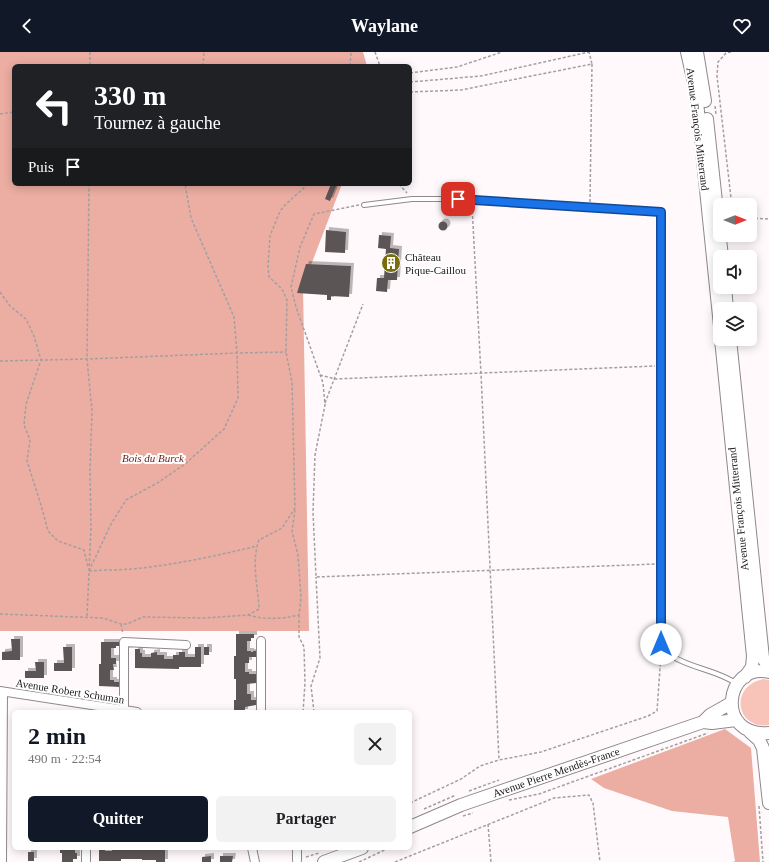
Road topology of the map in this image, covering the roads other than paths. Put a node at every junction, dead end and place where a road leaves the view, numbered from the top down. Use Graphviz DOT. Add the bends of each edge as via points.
graph roads {
  1 [pos="687,52"];
  2 [pos="697,52"];
  3 [pos="364,205"];
  4 [pos="721,250"];
  5 [pos="718,302"];
  6 [pos="722,346"];
  7 [pos="731,346"];
  8 [pos="261,641"];
  9 [pos="186,645"];
  10 [pos="769,668"];
  11 [pos="769,672"];
  12 [pos="741,681"];
  13 [pos="1,692"];
  14 [pos="731,703"];
  15 [pos="86,708"];
  16 [pos="124,710"];
  17 [pos="261,710"];
  18 [pos="736,720"];
  19 [pos="705,727"];
  20 [pos="750,732"];
  21 [pos="769,733"];
  22 [pos="769,803"];
  23 [pos="412,826"];
  24 [pos="86,850"];
  25 [pos="252,850"];
  26 [pos="297,850"];
  27 [pos="353,850"];
  28 [pos="325,856"];
  29 [pos="297,860"];
  30 [pos="2,862"];
  31 [pos="86,862"];
  32 [pos="254,862"];
  1 -- 5 [label="main road, Avenue François Mitterrand" via="696,92"];
  2 -- 4 [label="main road, Avenue François Mitterrand"];
  3 -- 12 [label="lane" via="412,199 472,200 661,212 661,644 671,655 687,663"];
  6 -- 12 [label="main road, Avenue François Mitterrand" via="753,656 752,666"];
  7 -- 10 [label="main road, Avenue François Mitterrand" via="763,658"];
  8 -- 17 [label="street"];
  9 -- 16 [label="street" via="124,642"];
  11 -- 12 [label="main road" via="754,672"];
  12 -- 14 [label="main road, Avenue François Mitterrand" via="733,693"];
  13 -- 15 [label="street, Avenue Robert Schuman"];
  13 -- 30 [label="street"];
  14 -- 18 [label="main road"];
  14 -- 19 [label="main road" via="710,715"];
  15 -- 16 [label="street, Avenue Robert Schuman"];
  18 -- 19 [label="main road" via="712,723"];
  18 -- 20 [label="main road"];
  19 -- 23 [label="main road, Avenue Pierre Mendès-France" via="461,805"];
  20 -- 21 [label="main road"];
  20 -- 22 [label="main road" via="763,748"];
  24 -- 31 [label="street"];
  25 -- 32 [label="street"];
  26 -- 29 [label="street"];
  27 -- 28 [label="main road"];
}
